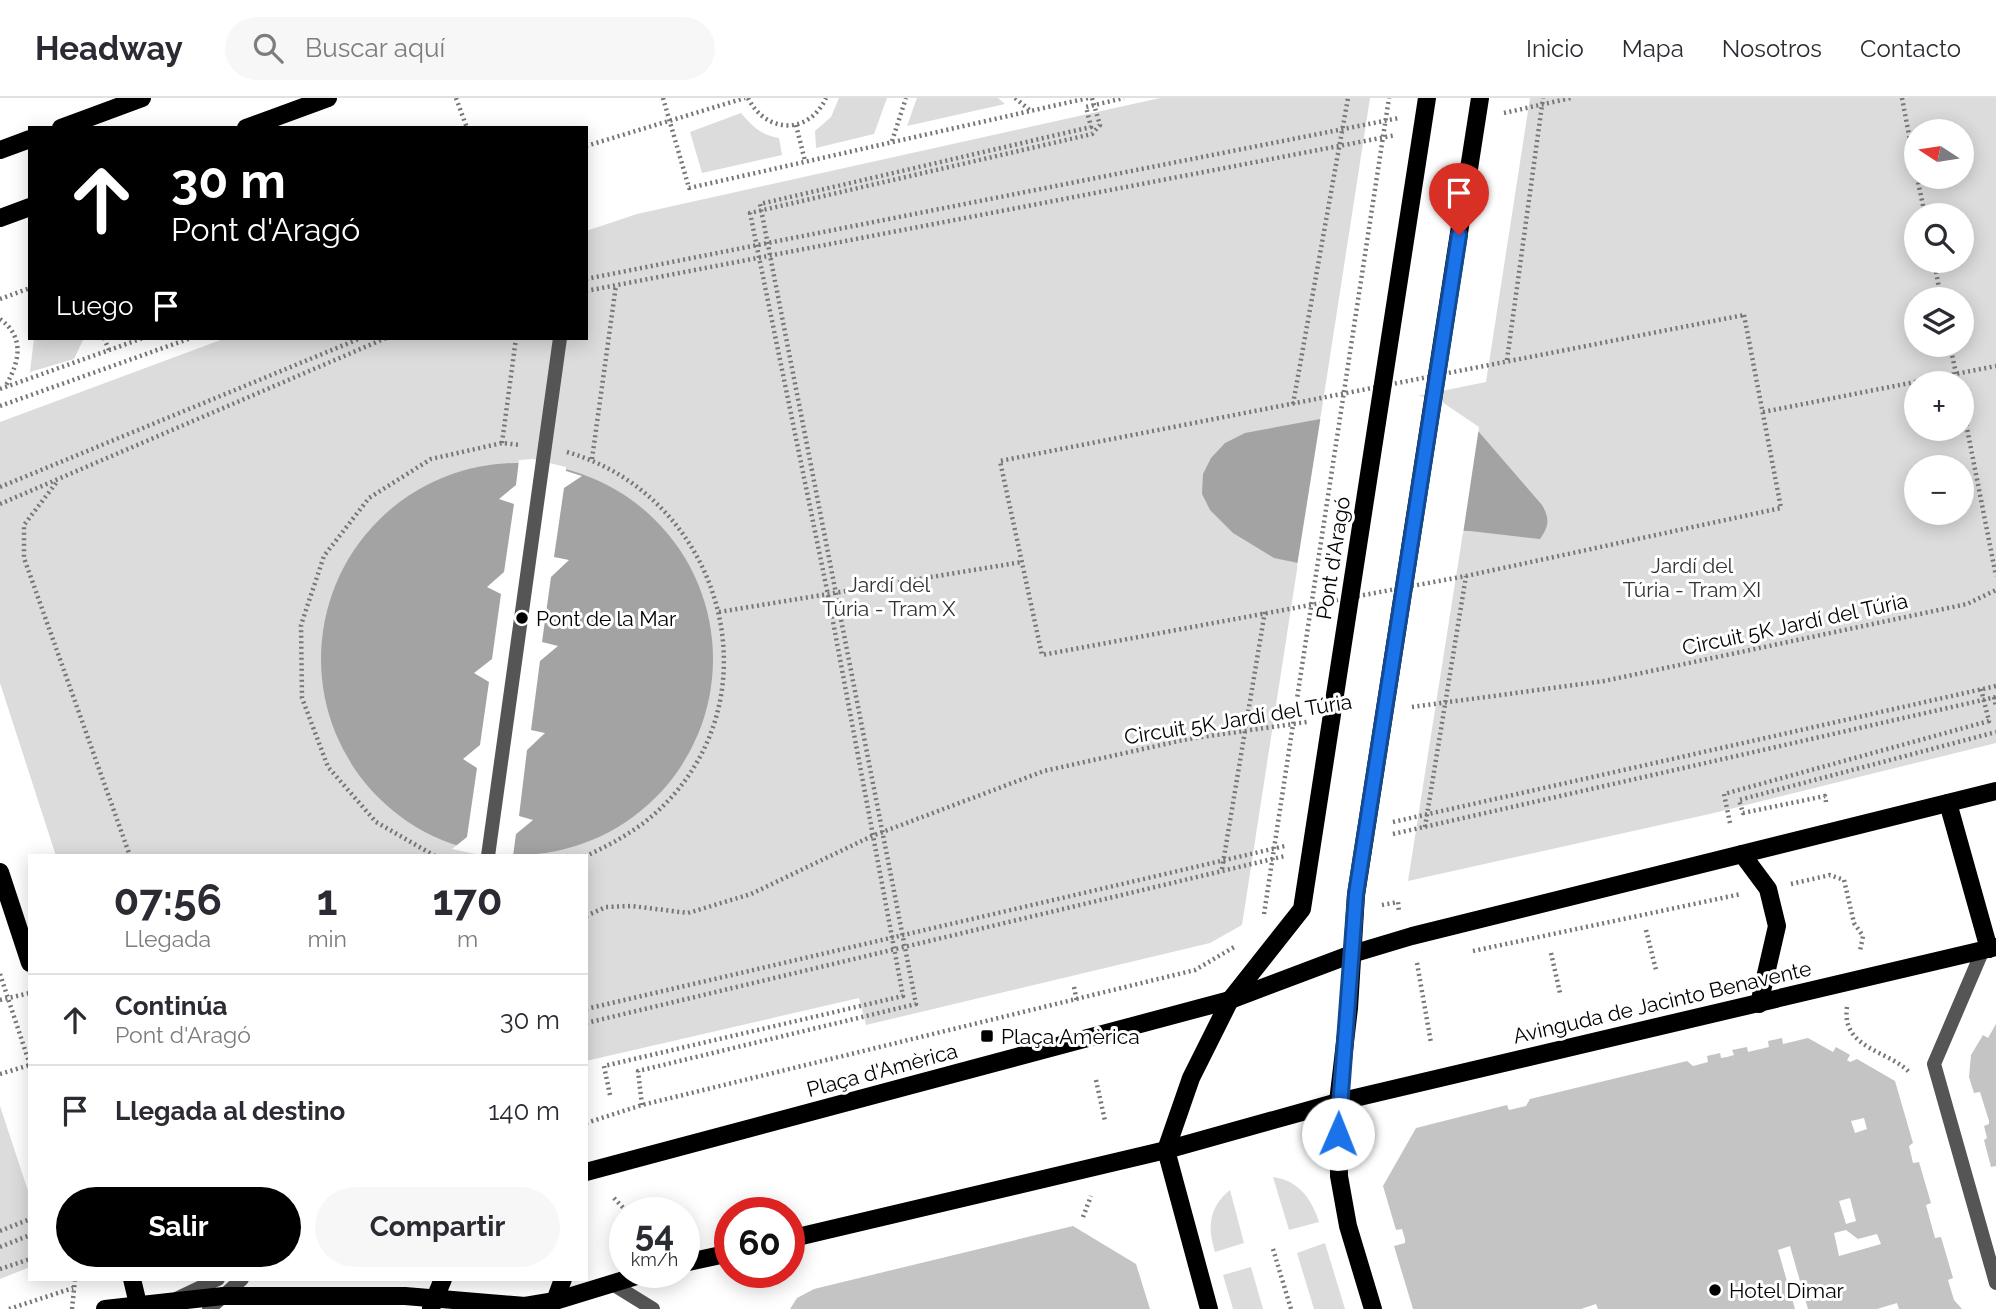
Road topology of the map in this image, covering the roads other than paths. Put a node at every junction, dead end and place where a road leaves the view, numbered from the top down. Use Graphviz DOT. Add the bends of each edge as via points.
graph roads {
  1 [pos="142,98"];
  2 [pos="328,98"];
  3 [pos="1427,98"];
  4 [pos="1480,98"];
  5 [pos="66,126"];
  6 [pos="251,126"];
  7 [pos="28,140"];
  8 [pos="0,150"];
  9 [pos="28,208"];
  10 [pos="0,218"];
  11 [pos="560,340"];
  12 [pos="1996,791"];
  13 [pos="1948,803"];
  14 [pos="488,854"];
  15 [pos="1742,855"];
  16 [pos="0,872"];
  17 [pos="1989,949"];
  18 [pos="1352,954"];
  19 [pos="28,957"];
  20 [pos="1230,1000"];
  21 [pos="1759,1004"];
  22 [pos="1338,1102"];
  23 [pos="1166,1150"];
  24 [pos="588,1171"];
  25 [pos="805,1235"];
  26 [pos="132,1281"];
  27 [pos="237,1281"];
  28 [pos="442,1281"];
  29 [pos="562,1281"];
  30 [pos="1996,1283"];
  31 [pos="609,1284"];
  32 [pos="220,1287"];
  33 [pos="619,1288"];
  34 [pos="138,1304"];
  35 [pos="168,1304"];
  36 [pos="433,1305"];
  37 [pos="554,1305"];
  38 [pos="105,1309"];
  39 [pos="209,1309"];
  40 [pos="653,1309"];
  41 [pos="1209,1309"];
  42 [pos="1373,1309"];
  1 -- 5 [label="main road"];
  2 -- 6 [label="main road"];
  3 -- 20 [label="main road, Pont d'Aragó" via="1302,909"];
  4 -- 18 [label="main road" via="1356,894"];
  7 -- 8 [label="main road"];
  9 -- 10 [label="main road"];
  11 -- 14 [label="street"];
  12 -- 13 [label="main road"];
  13 -- 15 [label="main road"];
  13 -- 17 [label="main road"];
  15 -- 18 [label="main road"];
  15 -- 21 [label="main road" via="1768,888 1777,926"];
  16 -- 19 [label="main road"];
  17 -- 21 [label="main road, Avinguda de Jacinto Benavente"];
  17 -- 30 [label="street" via="1934,1064"];
  18 -- 20 [label="main road, Plaça d'Amèrica"];
  18 -- 22 [label="main road"];
  20 -- 23 [label="main road" via="1191,1078"];
  20 -- 24 [label="main road, Plaça d'Amèrica"];
  21 -- 22 [label="main road, Avinguda de Jacinto Benavente"];
  22 -- 23 [label="main road"];
  22 -- 42 [label="main road" via="1339,1176 1348,1226"];
  23 -- 25 [label="main road"];
  23 -- 41 [label="main road"];
  26 -- 34 [label="main road"];
  27 -- 32 [label="street"];
  28 -- 36 [label="main road"];
  29 -- 37 [label="main road"];
  31 -- 37 [label="main road"];
  32 -- 35 [label="main road"];
  32 -- 36 [label="main road" via="405,1296"];
  32 -- 39 [label="street"];
  33 -- 40 [label="street"];
  34 -- 35 [label="main road"];
  34 -- 38 [label="main road"];
  36 -- 37 [label="main road"];
}
